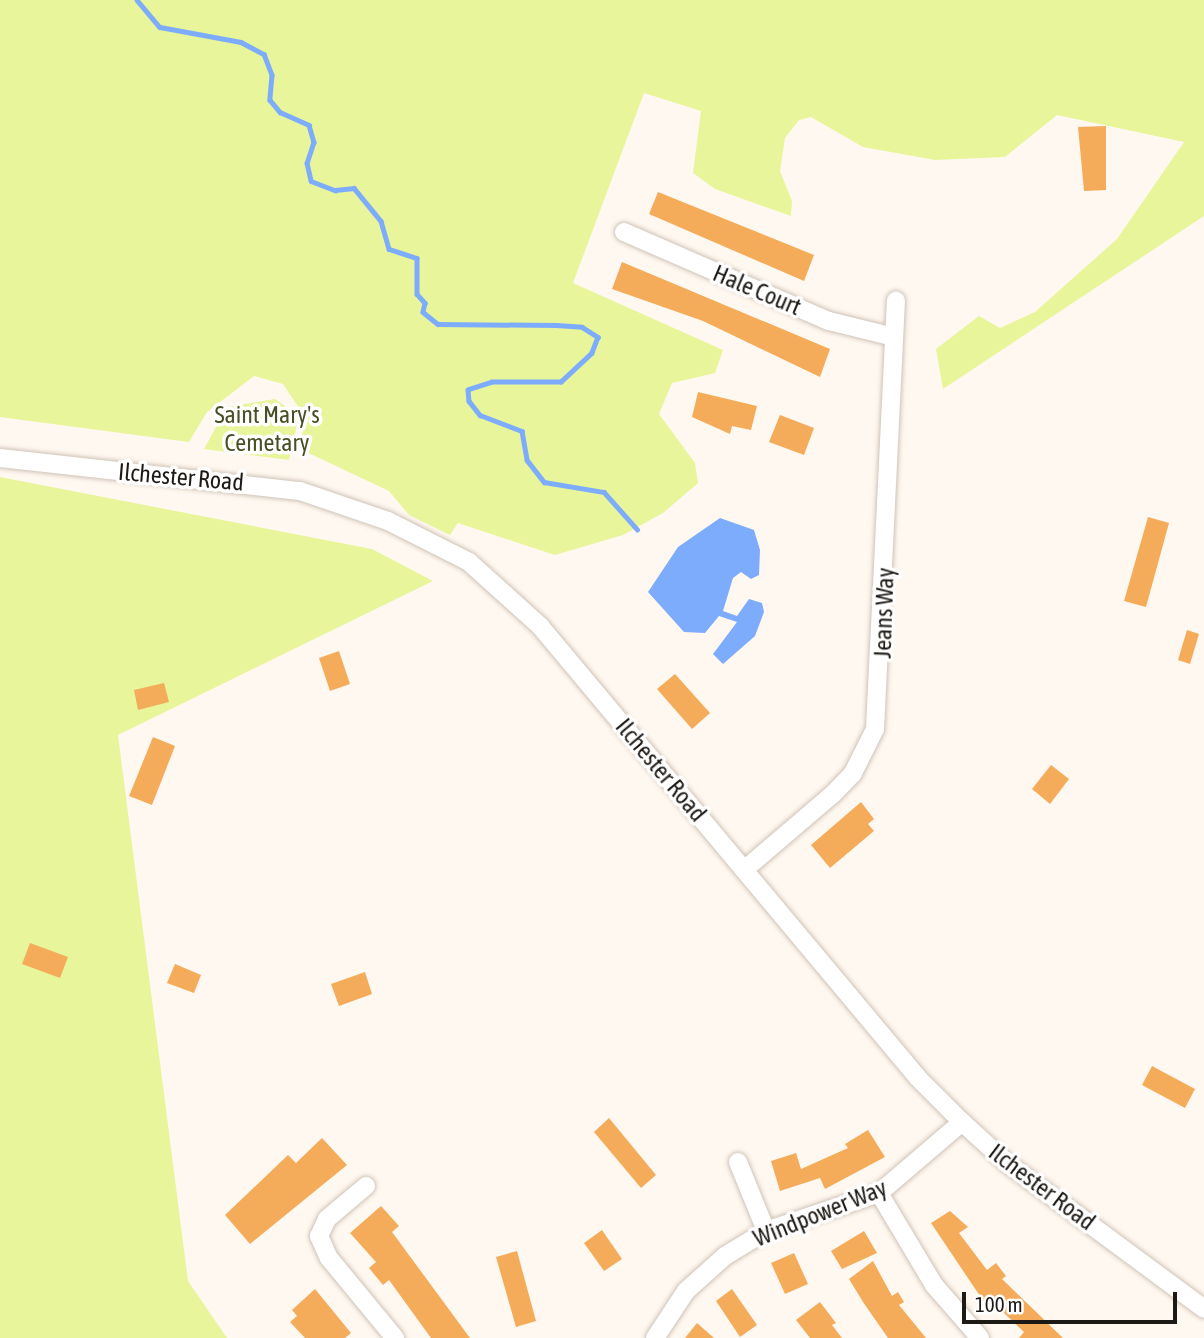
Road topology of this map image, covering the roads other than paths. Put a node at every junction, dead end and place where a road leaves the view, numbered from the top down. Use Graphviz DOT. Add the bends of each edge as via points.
graph roads {
  1 [pos="624,232"];
  2 [pos="896,301"];
  3 [pos="894,337"];
  4 [pos="0,458"];
  5 [pos="744,870"];
  6 [pos="962,1122"];
  7 [pos="738,1163"];
  8 [pos="366,1186"];
  9 [pos="879,1193"];
  10 [pos="766,1231"];
  11 [pos="1204,1309"];
  12 [pos="395,1338"];
  13 [pos="655,1338"];
  14 [pos="980,1338"];
  1 -- 3 [label="street, Hale Court" via="829,321"];
  2 -- 3 [label="street, Jeans Way"];
  3 -- 5 [label="street, Jeans Way" via="875,729 853,773"];
  4 -- 5 [label="street, Ilchester Road" via="300,491 432,541 469,562 540,626"];
  5 -- 6 [label="street, Ilchester Road"];
  6 -- 9 [label="street, Windpower Way"];
  6 -- 11 [label="street, Ilchester Road" via="1007,1163"];
  7 -- 10 [label="street"];
  8 -- 12 [label="street" via="327,1219 321,1244"];
  9 -- 10 [label="street, Windpower Way"];
  9 -- 14 [label="street" via="934,1285"];
  10 -- 13 [label="street, Windpower Way" via="686,1291"];
}
